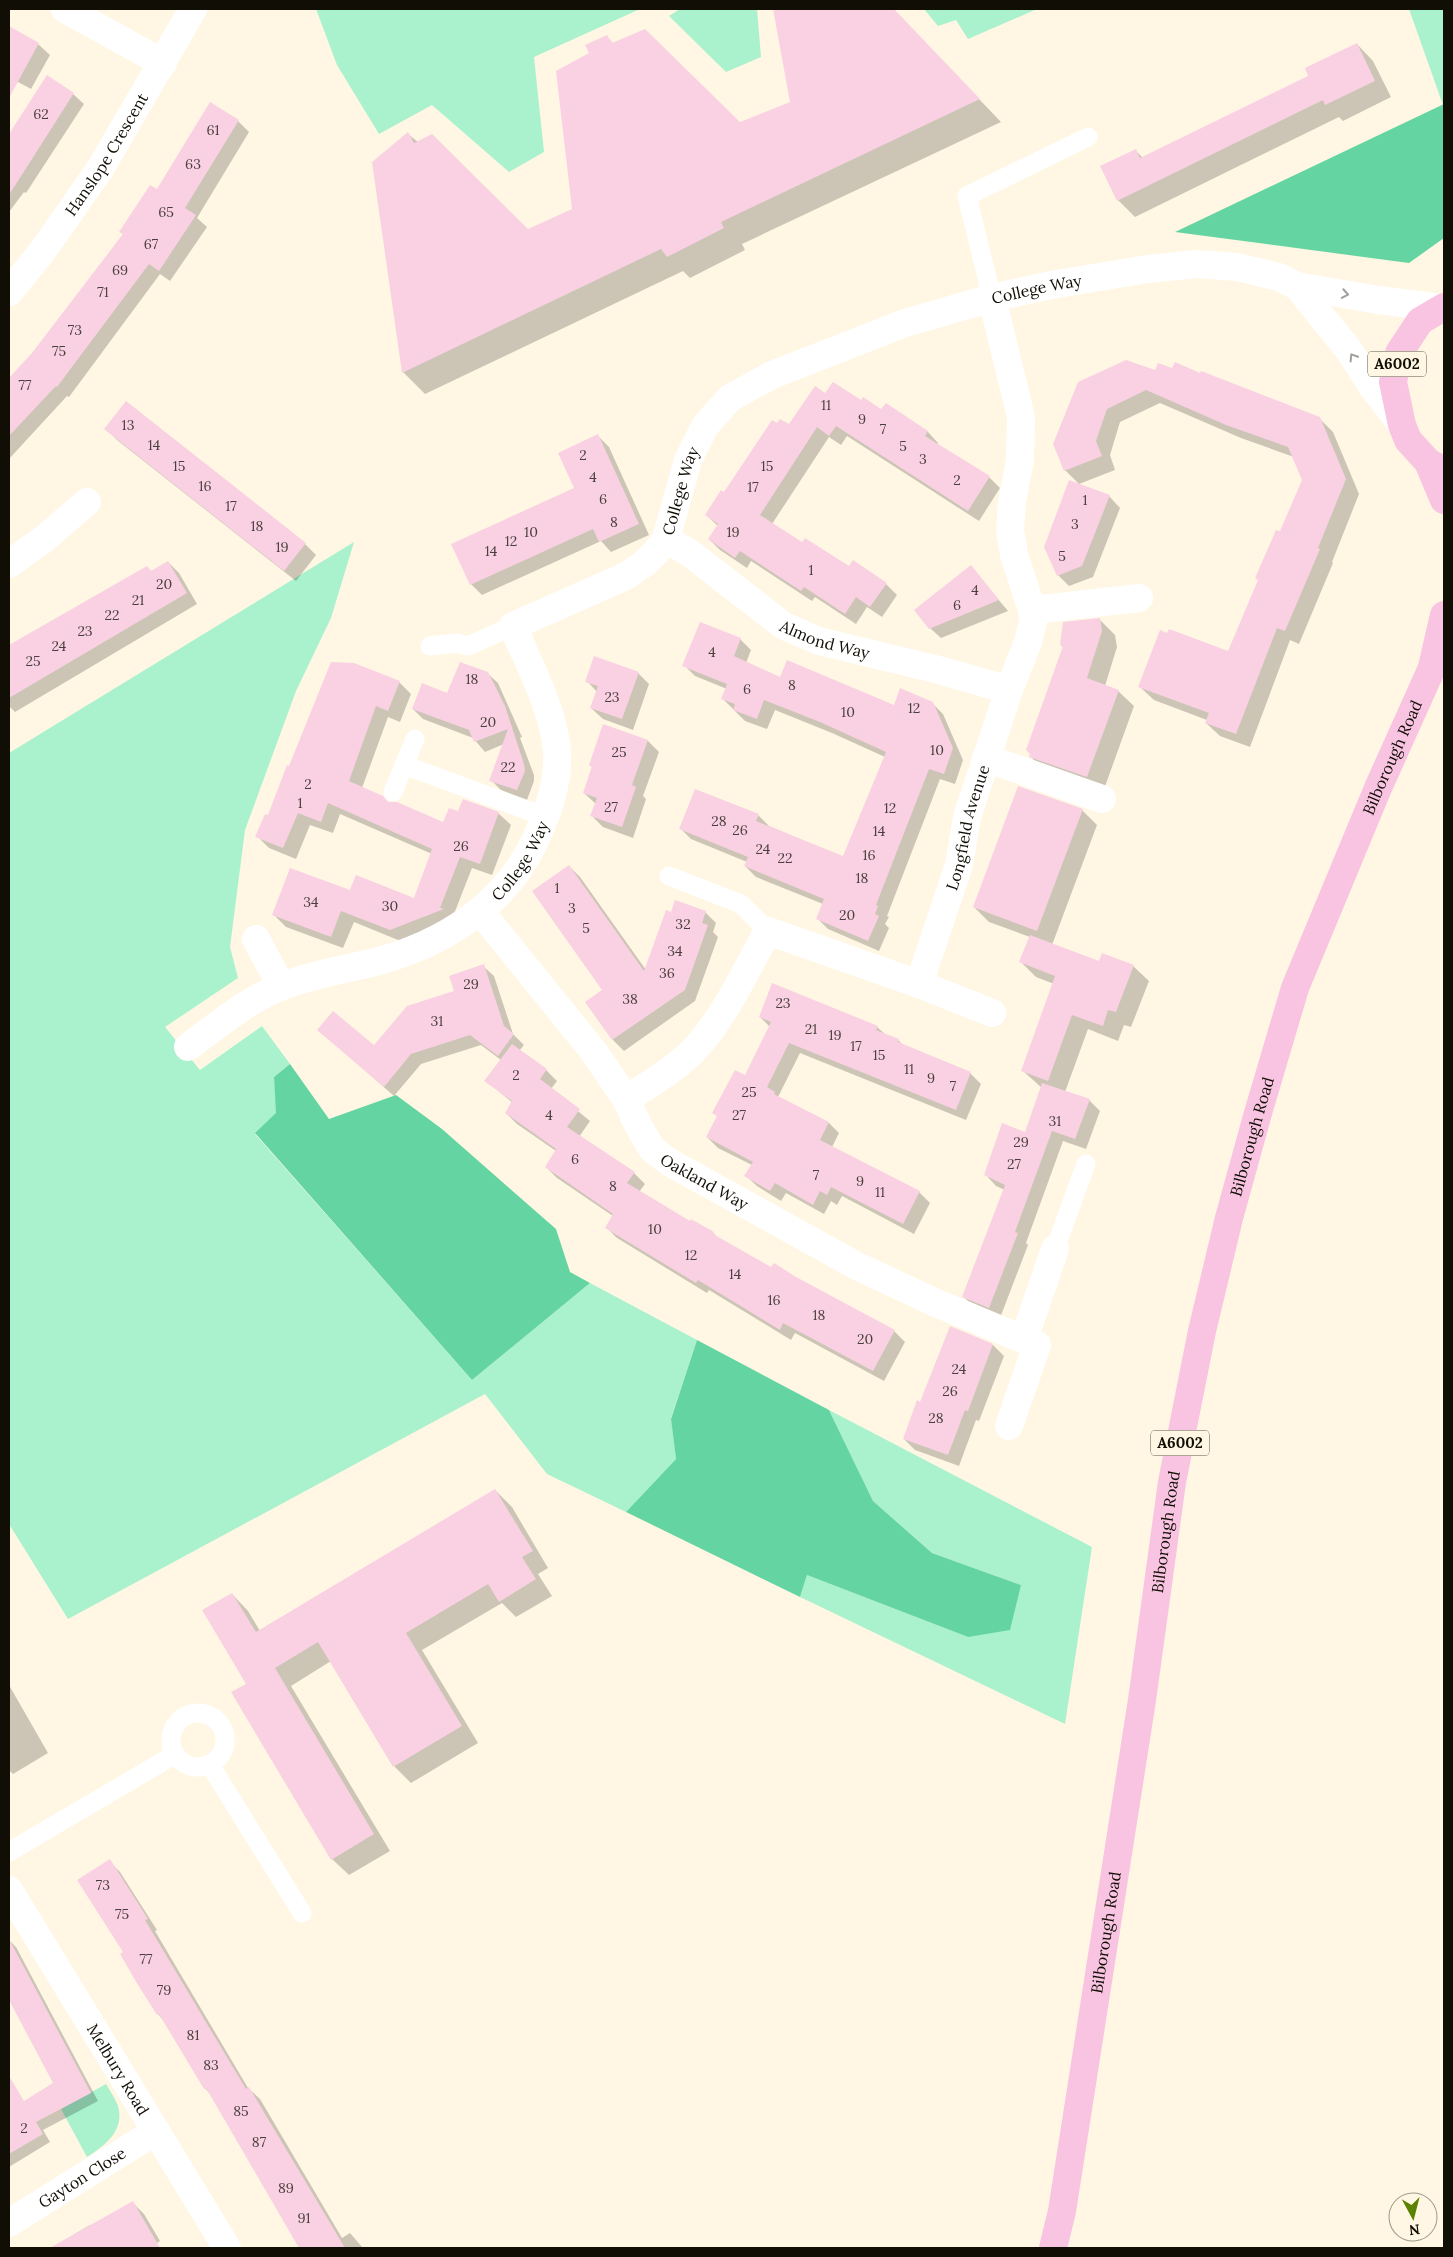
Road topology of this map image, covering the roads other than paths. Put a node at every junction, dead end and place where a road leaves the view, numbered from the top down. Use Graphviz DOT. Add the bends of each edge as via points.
graph roads {
  1 [pos="65,9"];
  2 [pos="193,9"];
  3 [pos="163,63"];
  4 [pos="1088,137"];
  5 [pos="1297,286"];
  6 [pos="9,292"];
  7 [pos="992,298"];
  8 [pos="1443,308"];
  9 [pos="1402,425"];
  10 [pos="1436,466"];
  11 [pos="1444,500"];
  12 [pos="87,502"];
  13 [pos="666,539"];
  14 [pos="9,564"];
  15 [pos="1139,598"];
  16 [pos="1032,610"];
  17 [pos="1444,615"];
  18 [pos="513,626"];
  19 [pos="430,646"];
  20 [pos="1438,659"];
  21 [pos="1009,690"];
  22 [pos="415,739"];
  23 [pos="986,758"];
  24 [pos="404,765"];
  25 [pos="393,792"];
  26 [pos="1102,799"];
  27 [pos="546,818"];
  28 [pos="669,876"];
  29 [pos="480,912"];
  30 [pos="768,931"];
  31 [pos="256,939"];
  32 [pos="919,984"];
  33 [pos="281,986"];
  34 [pos="992,1013"];
  35 [pos="188,1047"];
  36 [pos="626,1099"];
  37 [pos="1086,1164"];
  38 [pos="1055,1249"];
  39 [pos="1024,1338"];
  40 [pos="1009,1426"];
  41 [pos="174,1755"];
  42 [pos="210,1765"];
  43 [pos="9,1852"];
  44 [pos="9,1890"];
  45 [pos="302,1912"];
  46 [pos="156,2130"];
  47 [pos="9,2223"];
  48 [pos="227,2248"];
  49 [pos="1053,2248"];
  1 -- 3 [label="street"];
  2 -- 3 [label="street, Hanslope Crescent"];
  3 -- 6 [label="street, Hanslope Crescent" via="100,169 41,253"];
  4 -- 7 [label="lane" via="968,196"];
  5 -- 7 [label="street, College Way" via="1279,277 1237,267 1196,264 1148,269"];
  5 -- 8 [label="street, College Way, one-way"];
  9 -- 5 [label="street, College Way, one-way" via="1348,349"];
  7 -- 13 [label="street, College Way" via="904,323 772,374 730,398 705,426 688,460"];
  7 -- 16 [label="street, Longfield Avenue" via="1021,418 1020,460 1010,530 1014,556"];
  8 -- 9 [label="main road, A6002" via="1420,321 1399,353 1393,382"];
  9 -- 10 [label="main road, A6002" via="1408,440"];
  10 -- 11 [label="main road, A6002"];
  12 -- 14 [label="street"];
  13 -- 18 [label="street, College Way" via="645,563 626,576"];
  13 -- 21 [label="street, Almond Way" via="691,554 784,626 819,641"];
  15 -- 16 [label="street"];
  16 -- 21 [label="street, Longfield Avenue" via="1028,642"];
  17 -- 20 [label="main road, Bilborough Road / A6002"];
  18 -- 19 [label="lane" via="468,646 456,643"];
  18 -- 27 [label="street, College Way" via="552,723 556,745 556,771"];
  20 -- 49 [label="main road, Bilborough Road / A6002" via="1378,788 1295,988 1250,1142 1202,1331 1172,1482 1062,2211"];
  21 -- 23 [label="street, Longfield Avenue"];
  22 -- 24 [label="lane"];
  23 -- 26 [label="street"];
  23 -- 32 [label="street, Longfield Avenue" via="967,817 959,865"];
  24 -- 25 [label="lane"];
  24 -- 27 [label="lane"];
  27 -- 29 [label="street, College Way" via="522,866 503,891"];
  28 -- 30 [label="lane" via="741,904"];
  29 -- 33 [label="street, College Way" via="440,938 401,954"];
  29 -- 36 [label="street, Oakland Way" via="594,1052"];
  30 -- 32 [label="street"];
  30 -- 36 [label="street" via="715,1023 692,1051 666,1074"];
  31 -- 33 [label="street"];
  32 -- 34 [label="street"];
  33 -- 35 [label="street, College Way" via="252,1002"];
  36 -- 39 [label="street, Oakland Way" via="652,1149 670,1162 857,1266 934,1302"];
  37 -- 38 [label="lane"];
  38 -- 39 [label="street"];
  39 -- 40 [label="street" via="1037,1345"];
  41 -- 42 [label="lane" via="182,1763 196,1768"];
  41 -- 42 [label="lane" via="170,1737 175,1724 186,1715 200,1712 213,1717 222,1728 225,1742 221,1755"];
  41 -- 43 [label="lane"];
  42 -- 45 [label="lane"];
  44 -- 46 [label="street, Melbury Road"];
  46 -- 47 [label="street, Gayton Close"];
  46 -- 48 [label="street, Melbury Road"];
}
